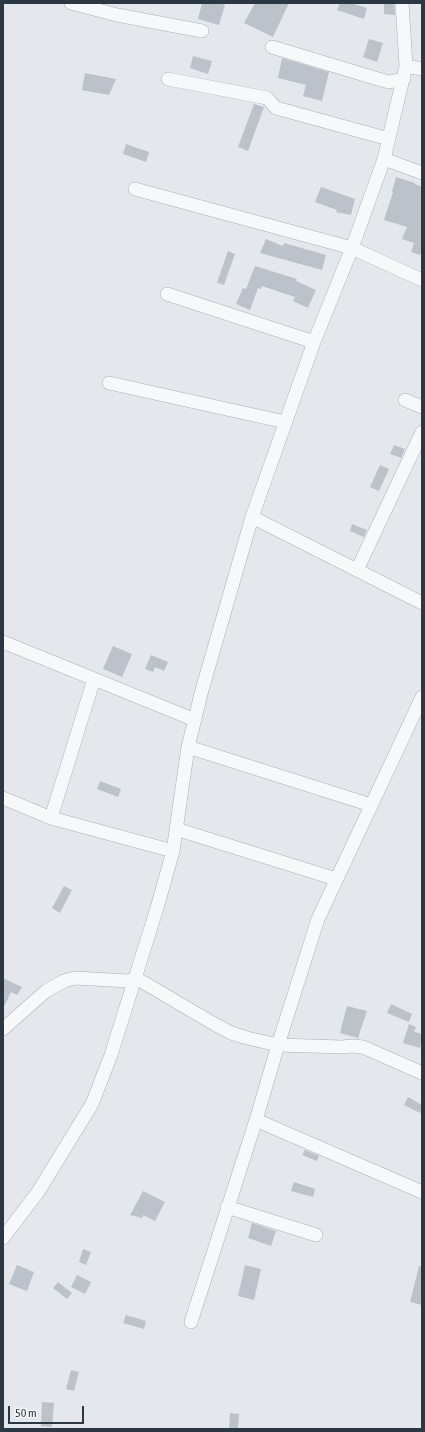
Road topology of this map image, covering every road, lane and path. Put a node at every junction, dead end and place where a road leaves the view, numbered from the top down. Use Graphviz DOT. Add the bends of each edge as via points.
graph roads {
  1 [pos="71,3"];
  2 [pos="402,3"];
  3 [pos="202,32"];
  4 [pos="272,47"];
  5 [pos="406,66"];
  6 [pos="422,69"];
  7 [pos="168,79"];
  8 [pos="404,79"];
  9 [pos="389,138"];
  10 [pos="384,159"];
  11 [pos="422,173"];
  12 [pos="135,189"];
  13 [pos="352,248"];
  14 [pos="422,280"];
  15 [pos="168,294"];
  16 [pos="314,342"];
  17 [pos="109,383"];
  18 [pos="405,400"];
  19 [pos="422,406"];
  20 [pos="285,422"];
  21 [pos="422,432"];
  22 [pos="252,517"];
  23 [pos="357,570"];
  24 [pos="422,603"];
  25 [pos="3,642"];
  26 [pos="94,679"];
  27 [pos="422,697"];
  28 [pos="195,720"];
  29 [pos="188,747"];
  30 [pos="3,798"];
  31 [pos="371,805"];
  32 [pos="51,818"];
  33 [pos="176,829"];
  34 [pos="173,851"];
  35 [pos="336,879"];
  36 [pos="136,978"];
  37 [pos="3,1029"];
  38 [pos="278,1045"];
  39 [pos="422,1073"];
  40 [pos="256,1120"];
  41 [pos="422,1192"];
  42 [pos="227,1207"];
  43 [pos="316,1235"];
  44 [pos="3,1238"];
  45 [pos="191,1322"];
  1 -- 3 [label="street"];
  2 -- 5 [label="street"];
  4 -- 8 [label="street" via="378,80 389,82"];
  5 -- 6 [label="street"];
  5 -- 8 [label="street"];
  7 -- 9 [label="street" via="267,98 276,108"];
  8 -- 9 [label="street"];
  9 -- 10 [label="street"];
  10 -- 11 [label="street"];
  10 -- 13 [label="street"];
  12 -- 13 [label="street"];
  13 -- 14 [label="street"];
  13 -- 16 [label="street"];
  15 -- 16 [label="street"];
  16 -- 20 [label="street"];
  17 -- 20 [label="street"];
  18 -- 19 [label="street"];
  20 -- 22 [label="street"];
  21 -- 23 [label="street"];
  22 -- 23 [label="street"];
  22 -- 28 [label="street"];
  23 -- 24 [label="street"];
  25 -- 26 [label="street"];
  26 -- 28 [label="street"];
  26 -- 32 [label="street"];
  27 -- 31 [label="street"];
  28 -- 29 [label="street"];
  29 -- 31 [label="street"];
  29 -- 33 [label="street"];
  30 -- 32 [label="street"];
  31 -- 35 [label="street"];
  32 -- 34 [label="street"];
  33 -- 34 [label="street"];
  33 -- 35 [label="street"];
  34 -- 36 [label="street"];
  35 -- 38 [label="street" via="318,919"];
  36 -- 37 [label="street" via="128,981 75,978 64,981 46,991"];
  36 -- 38 [label="street" via="231,1032"];
  36 -- 44 [label="street" via="92,1104 38,1192"];
  38 -- 39 [label="street" via="353,1046"];
  38 -- 40 [label="street"];
  40 -- 41 [label="street"];
  40 -- 42 [label="street"];
  42 -- 43 [label="street"];
  42 -- 45 [label="street"];
}
